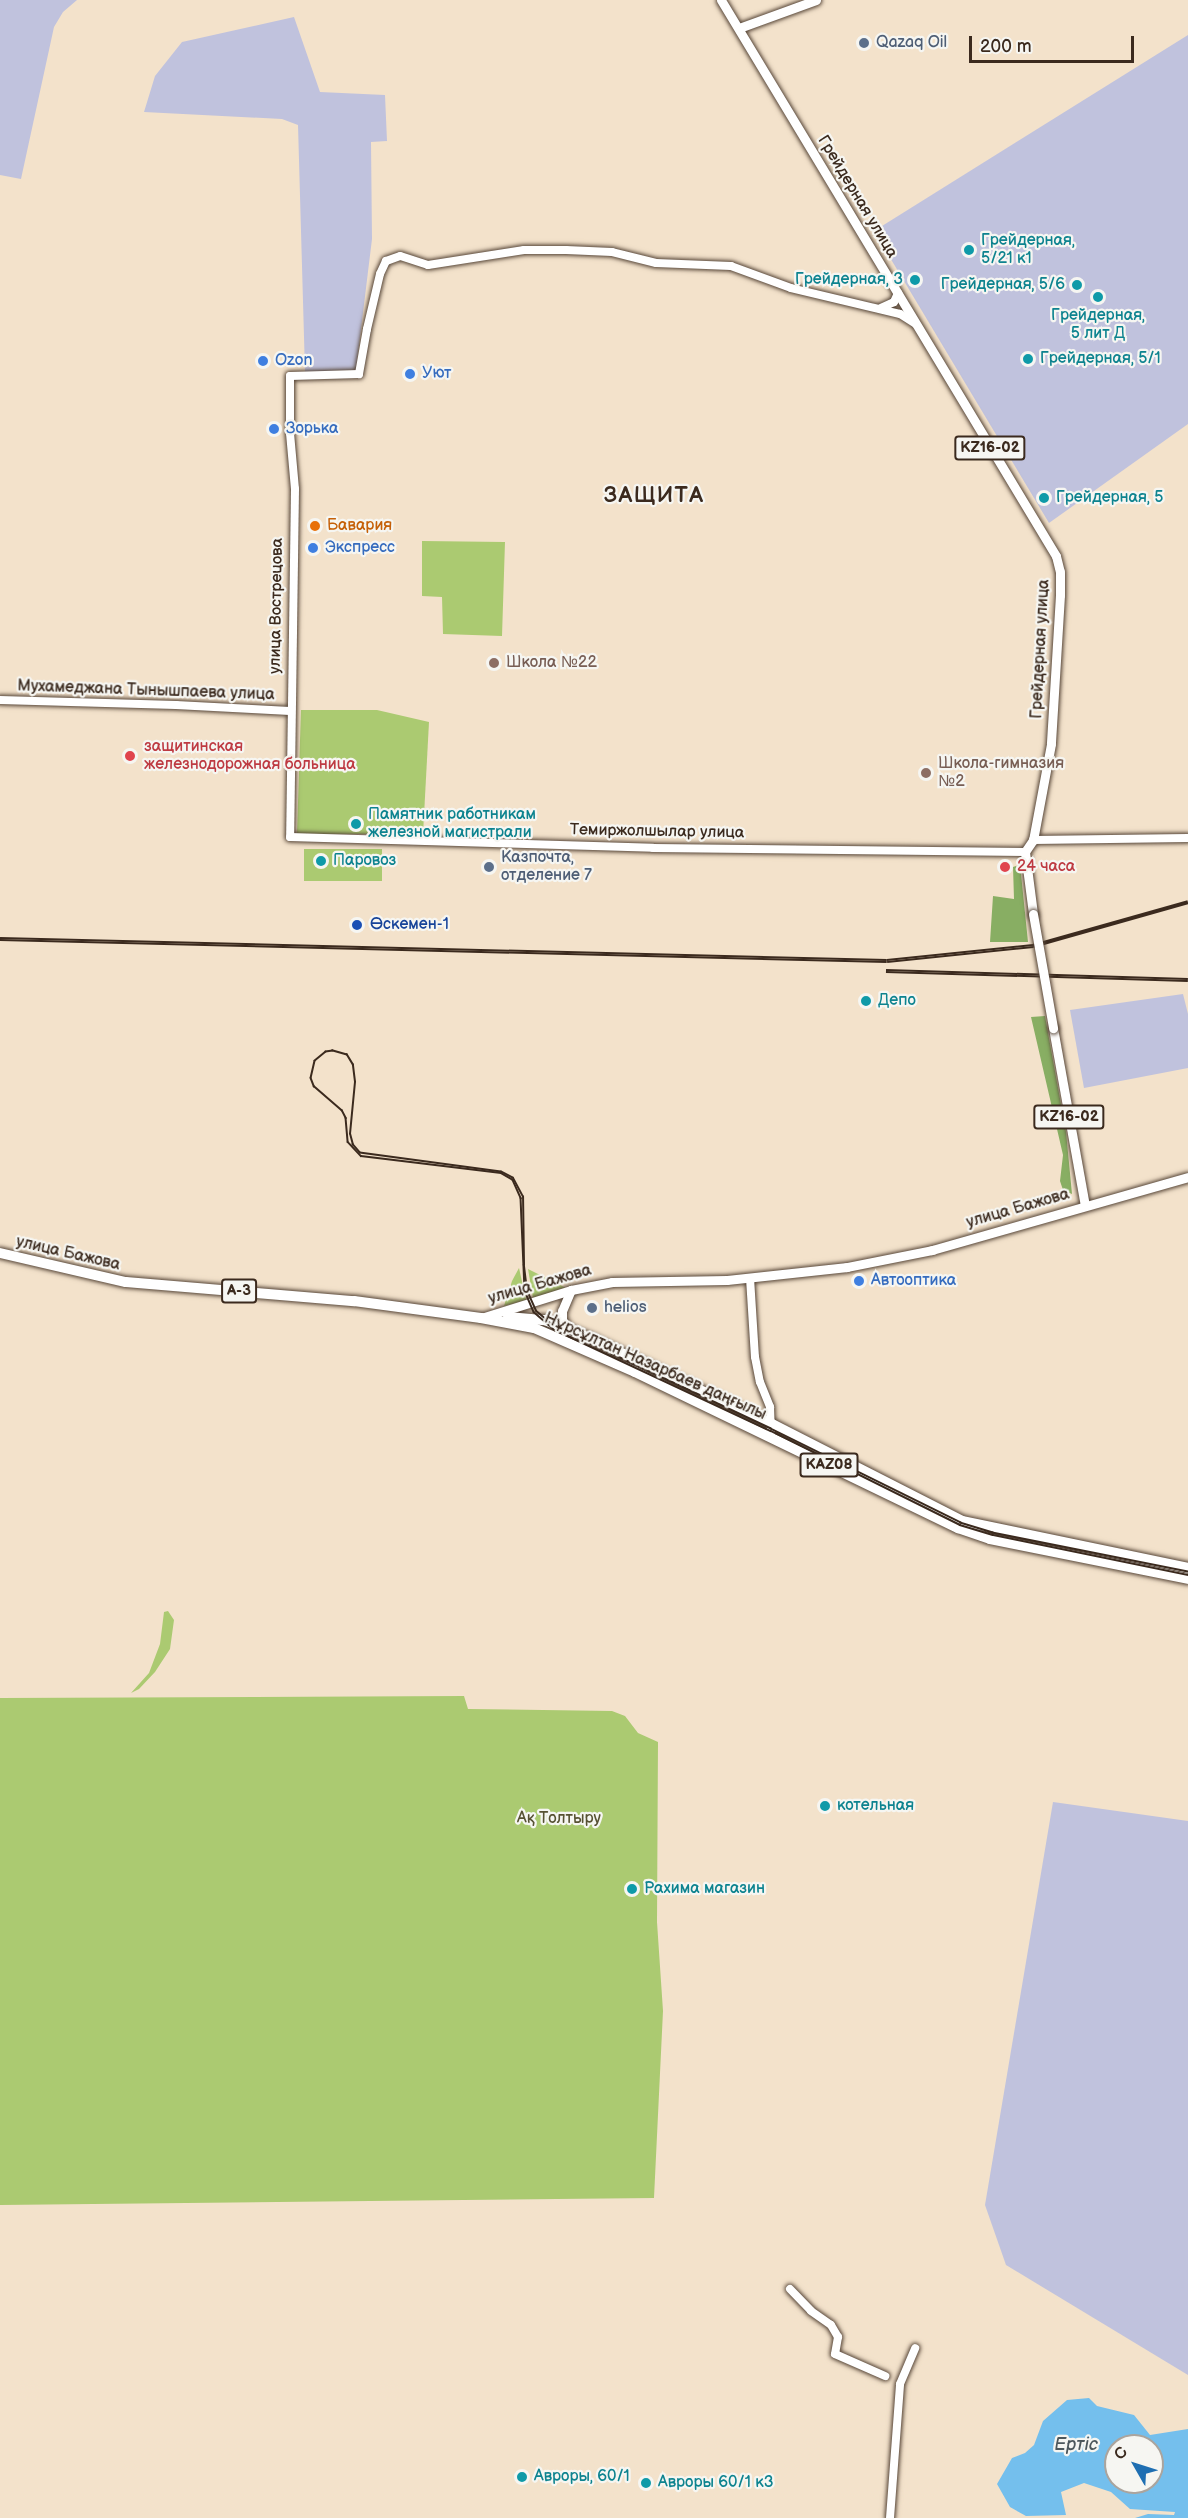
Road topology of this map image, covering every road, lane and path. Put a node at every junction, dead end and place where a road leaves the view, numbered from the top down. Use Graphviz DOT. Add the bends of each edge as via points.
graph roads {
  1 [pos="721,0"];
  2 [pos="816,0"];
  3 [pos="739,28"];
  4 [pos="898,293"];
  5 [pos="878,308"];
  6 [pos="916,324"];
  7 [pos="0,700"];
  8 [pos="290,711"];
  9 [pos="290,837"];
  10 [pos="1188,838"];
  11 [pos="1033,840"];
  12 [pos="1025,852"];
  13 [pos="1188,1177"];
  14 [pos="1085,1205"];
  15 [pos="0,1253"];
  16 [pos="750,1278"];
  17 [pos="571,1290"];
  18 [pos="481,1318"];
  19 [pos="570,1330"];
  20 [pos="772,1424"];
  21 [pos="771,1437"];
  22 [pos="1188,1568"];
  23 [pos="1188,1579"];
  24 [pos="790,2289"];
  25 [pos="915,2348"];
  26 [pos="885,2376"];
  27 [pos="890,2518"];
  1 -- 3 [label="main road, KZ16-02"];
  2 -- 3 [label="main road"];
  3 -- 4 [label="main road, Грейдерная улица / KZ16-02"];
  4 -- 5 [label="street" via="891,304"];
  4 -- 6 [label="main road, Грейдерная улица / KZ16-02"];
  5 -- 6 [label="street" via="900,314"];
  5 -- 8 [label="street, улица Вострецова" via="792,288 731,266 656,263 612,252 524,250 428,265 400,256 386,261 359,374 290,376 294,489"];
  6 -- 11 [label="main road, Грейдерная улица / KZ16-02" via="1056,556 1060,572 1059,651 1051,744"];
  7 -- 8 [label="street, Мухамеджана Тынышпаева улица"];
  8 -- 9 [label="street, улица Вострецова"];
  9 -- 12 [label="street, Темиржолшылар улица" via="653,848"];
  10 -- 11 [label="street"];
  11 -- 12 [label="main road, Грейдерная улица / KZ16-02"];
  12 -- 14 [label="main road, KZ16-02, bridge"];
  13 -- 14 [label="main road, улица Бажова"];
  14 -- 16 [label="main road, улица Бажова" via="932,1250 847,1267"];
  15 -- 18 [label="highway, улица Бажова / A-3" via="126,1282 354,1301"];
  16 -- 17 [label="main road, улица Бажова" via="612,1282"];
  16 -- 20 [label="street" via="755,1357"];
  17 -- 18 [label="main road, улица Бажова"];
  17 -- 19 [label="main road" via="562,1311 562,1320"];
  18 -- 19 [label="highway, Нұрсұлтан Назарбаев даңғылы" via="545,1320"];
  18 -- 21 [label="highway, Нұрсұлтан Назарбаев даңғылы / KAZ08" via="556,1336"];
  19 -- 20 [label="highway, Нұрсұлтан Назарбаев даңғылы"];
  20 -- 21 [label="street"];
  20 -- 22 [label="highway, Нұрсұлтан Назарбаев даңғылы" via="962,1521"];
  21 -- 23 [label="highway, Нұрсұлтан Назарбаев даңғылы / KAZ08" via="958,1528 990,1539"];
  24 -- 26 [label="street" via="831,2325 838,2337 835,2354"];
  25 -- 27 [label="street" via="900,2384"];
}
